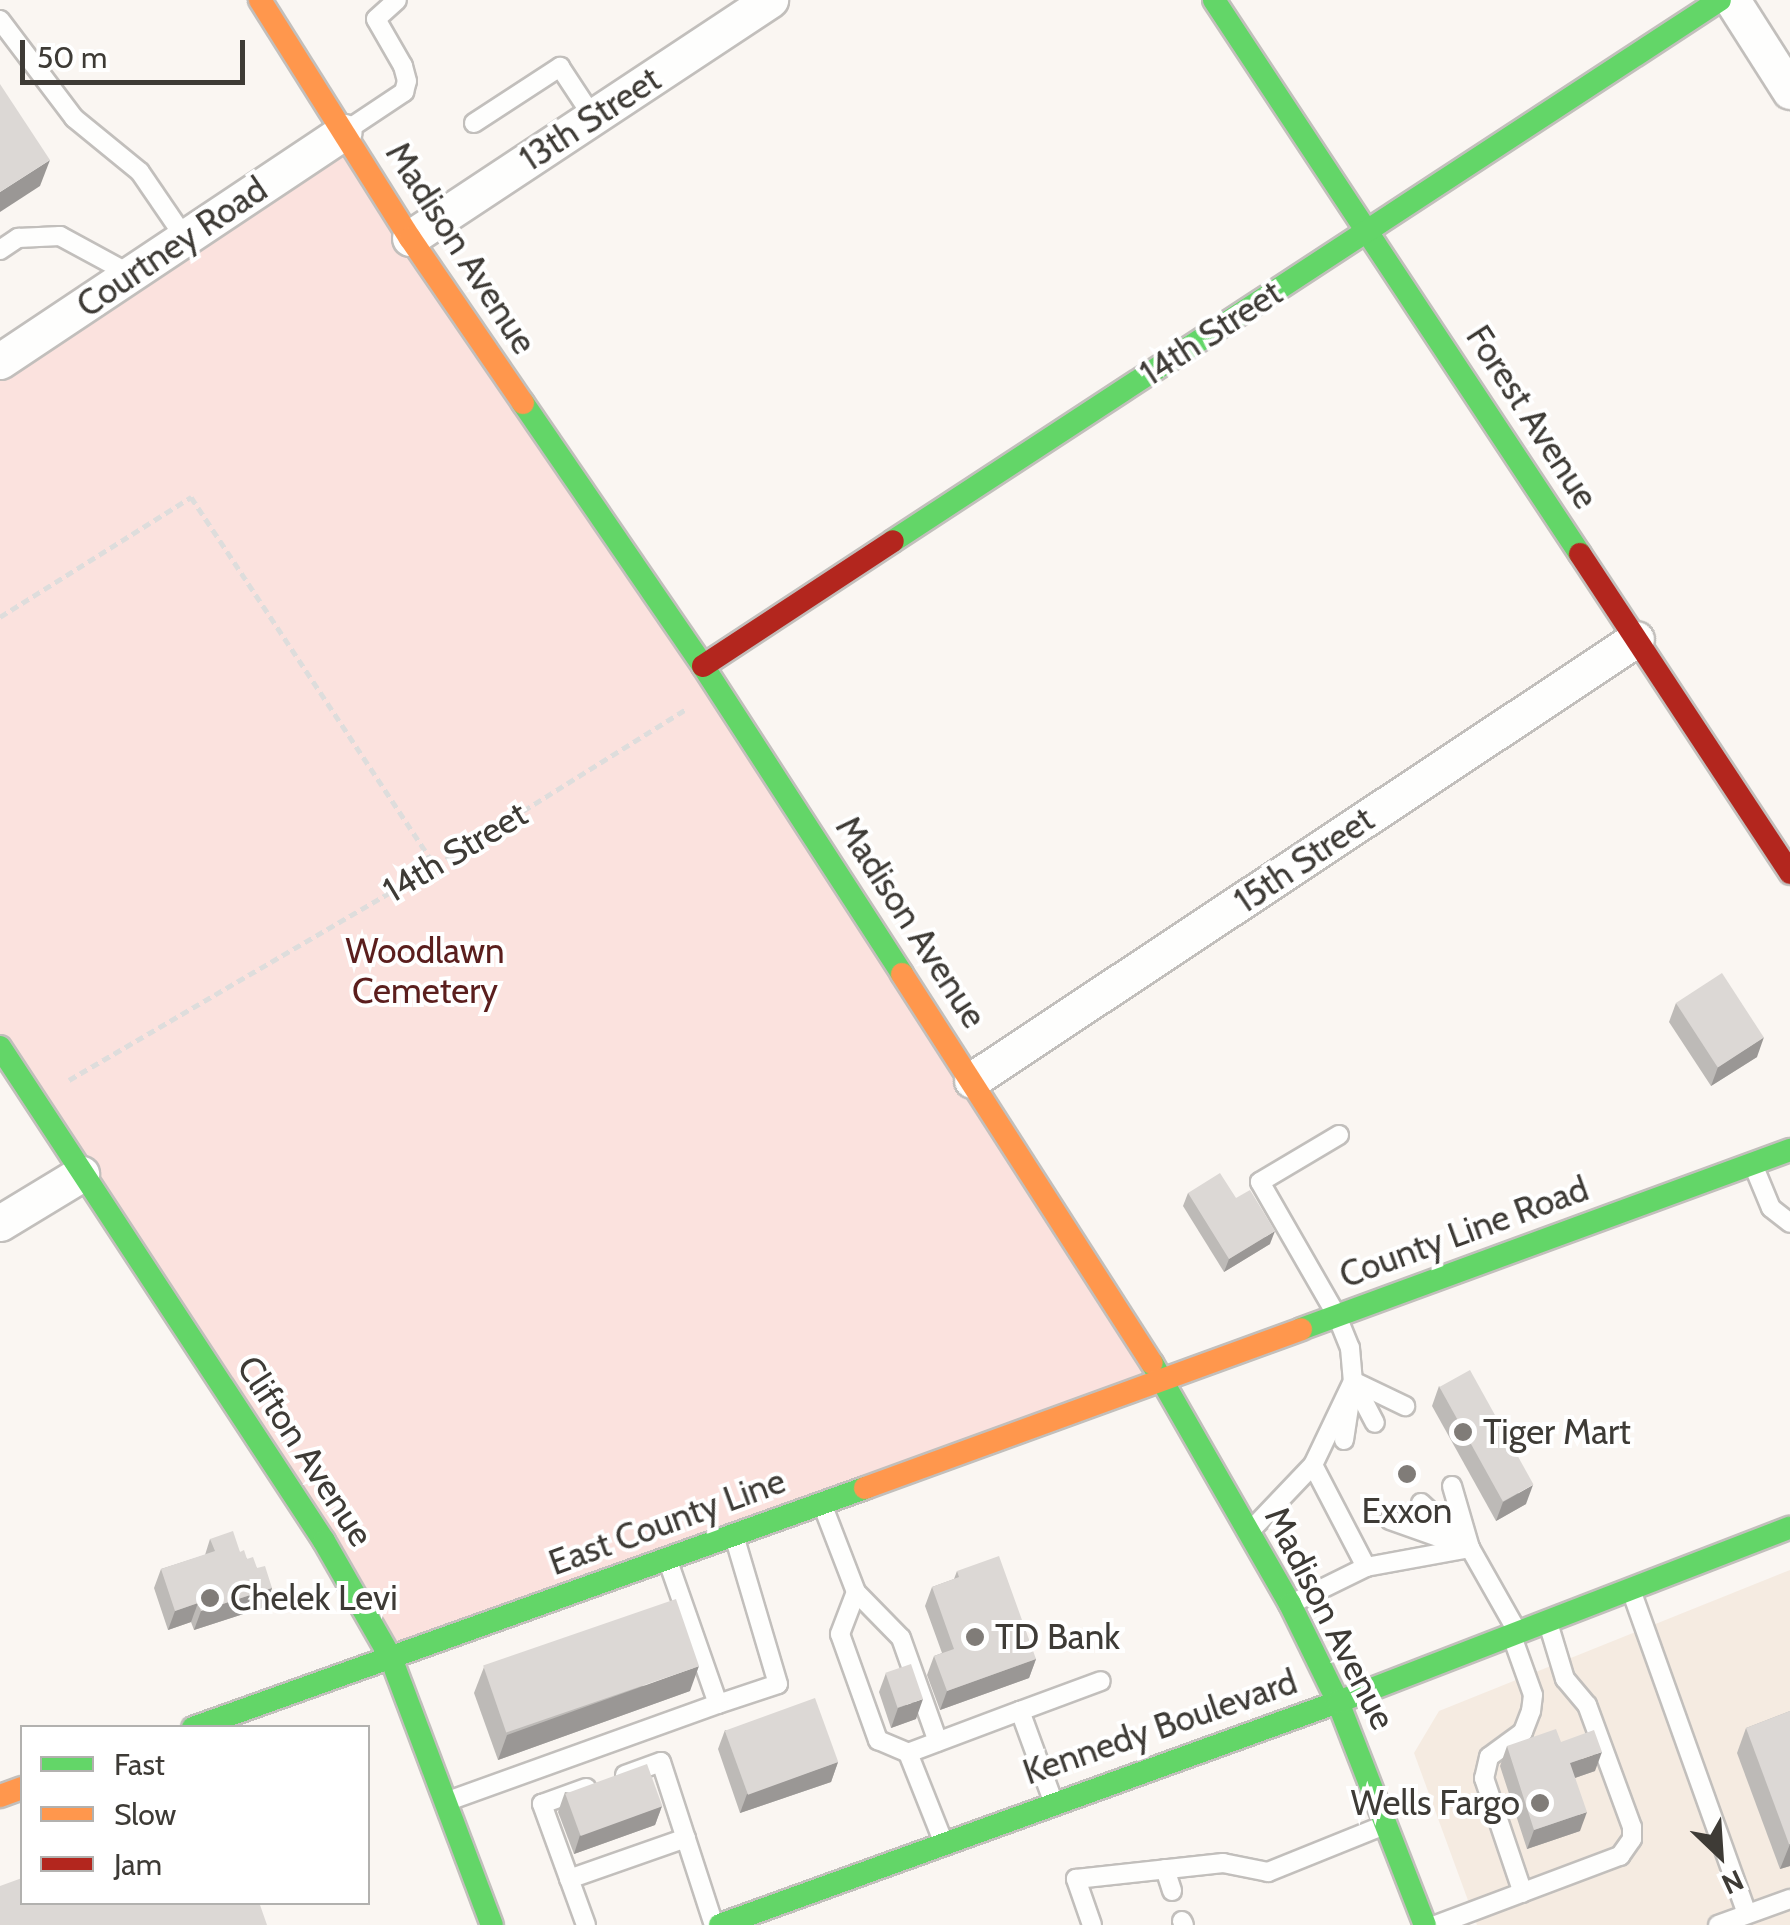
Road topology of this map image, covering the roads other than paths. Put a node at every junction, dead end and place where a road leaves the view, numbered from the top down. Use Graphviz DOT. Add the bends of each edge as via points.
graph roads {
  1 [pos="260,0"];
  2 [pos="397,0"];
  3 [pos="770,0"];
  4 [pos="1214,0"];
  5 [pos="1720,0"];
  6 [pos="1732,0"];
  7 [pos="0,20"];
  8 [pos="1790,90"];
  9 [pos="593,117"];
  10 [pos="474,123"];
  11 [pos="344,132"];
  12 [pos="1367,230"];
  13 [pos="185,238"];
  14 [pos="410,238"];
  15 [pos="0,250"];
  16 [pos="130,275"];
  17 [pos="0,361"];
  18 [pos="1636,640"];
  19 [pos="703,666"];
  20 [pos="1790,873"];
  21 [pos="0,1047"];
  22 [pos="972,1080"];
  23 [pos="1339,1135"];
  24 [pos="1790,1150"];
  25 [pos="1752,1164"];
  26 [pos="81,1174"];
  27 [pos="0,1223"];
  28 [pos="1790,1223"];
  29 [pos="1337,1316"];
  30 [pos="1163,1380"];
  31 [pos="1353,1381"];
  32 [pos="1405,1406"];
  33 [pos="1376,1423"];
  34 [pos="1344,1440"];
  35 [pos="1313,1464"];
  36 [pos="1452,1486"];
  37 [pos="1421,1503"];
  38 [pos="822,1504"];
  39 [pos="1390,1520"];
  40 [pos="1790,1528"];
  41 [pos="1249,1532"];
  42 [pos="734,1536"];
  43 [pos="1470,1548"];
  44 [pos="668,1559"];
  45 [pos="1366,1568"];
  46 [pos="1630,1588"];
  47 [pos="856,1592"];
  48 [pos="1290,1604"];
  49 [pos="1548,1622"];
  50 [pos="1515,1636"];
  51 [pos="391,1658"];
  52 [pos="1101,1681"];
  53 [pos="1338,1702"];
  54 [pos="718,1704"];
  55 [pos="1020,1712"];
  56 [pos="202,1725"];
  57 [pos="938,1742"];
  58 [pos="908,1753"];
  59 [pos="446,1802"];
  60 [pos="1054,1802"];
  61 [pos="1387,1824"];
  62 [pos="686,1838"];
  63 [pos="943,1842"];
  64 [pos="1164,1869"];
  65 [pos="569,1880"];
  66 [pos="1172,1892"];
  67 [pos="1523,1893"];
  68 [pos="1790,1899"];
  69 [pos="1747,1914"];
  70 [pos="492,1925"];
  71 [pos="586,1925"];
  72 [pos="717,1925"];
  73 [pos="1092,1925"];
  74 [pos="1425,1925"];
  75 [pos="1436,1925"];
  76 [pos="1718,1925"];
  1 -- 11 [label="main road, Madison Avenue"];
  2 -- 11 [label="lane" via="376,19 403,66 404,92"];
  3 -- 9 [label="street, 13th Street"];
  4 -- 12 [label="main road, Forest Avenue"];
  5 -- 12 [label="main road, 14th Street"];
  6 -- 8 [label="street"];
  7 -- 13 [label="lane" via="74,118 140,172"];
  9 -- 10 [label="lane" via="560,67"];
  9 -- 14 [label="street, 13th Street"];
  11 -- 13 [label="street, Courtney Road"];
  11 -- 14 [label="main road, Madison Avenue"];
  12 -- 18 [label="main road, Forest Avenue"];
  12 -- 19 [label="main road, 14th Street"];
  13 -- 16 [label="street, Courtney Road"];
  14 -- 19 [label="main road, Madison Avenue"];
  15 -- 16 [label="lane" via="18,238 60,236"];
  16 -- 17 [label="street, Courtney Road"];
  18 -- 20 [label="main road, Forest Avenue"];
  18 -- 22 [label="street, 15th Street"];
  19 -- 22 [label="main road, Madison Avenue"];
  21 -- 26 [label="main road, Clifton Avenue"];
  22 -- 30 [label="main road, Madison Avenue"];
  23 -- 29 [label="lane" via="1260,1182"];
  24 -- 25 [label="main road, County Line Road"];
  25 -- 28 [label="lane" via="1771,1208"];
  25 -- 29 [label="main road, County Line Road"];
  26 -- 27 [label="street"];
  26 -- 51 [label="main road, Clifton Avenue" via="324,1541"];
  29 -- 30 [label="main road, County Line Road"];
  29 -- 31 [label="lane"];
  30 -- 38 [label="main road, East County Line"];
  30 -- 41 [label="main road, Madison Avenue"];
  31 -- 32 [label="lane"];
  31 -- 33 [label="lane"];
  31 -- 34 [label="lane"];
  31 -- 35 [label="lane"];
  35 -- 41 [label="lane"];
  35 -- 45 [label="lane"];
  36 -- 43 [label="lane"];
  37 -- 43 [label="lane"];
  38 -- 42 [label="main road, East County Line"];
  38 -- 47 [label="lane"];
  39 -- 43 [label="lane"];
  40 -- 46 [label="main road, Kennedy Boulevard"];
  41 -- 48 [label="main road, Madison Avenue"];
  42 -- 44 [label="main road, East County Line"];
  42 -- 54 [label="lane" via="778,1684"];
  43 -- 45 [label="lane"];
  43 -- 50 [label="lane"];
  44 -- 51 [label="main road, East County Line"];
  44 -- 54 [label="lane"];
  45 -- 48 [label="lane"];
  46 -- 49 [label="main road, Kennedy Boulevard"];
  46 -- 69 [label="lane"];
  47 -- 57 [label="lane" via="901,1638"];
  47 -- 58 [label="lane" via="840,1634 878,1740"];
  48 -- 53 [label="main road, Madison Avenue"];
  49 -- 50 [label="main road, Kennedy Boulevard"];
  49 -- 67 [label="lane" via="1565,1679 1588,1705 1632,1839 1620,1856"];
  50 -- 53 [label="main road, Kennedy Boulevard"];
  50 -- 67 [label="lane" via="1531,1710 1523,1732 1489,1757 1484,1778"];
  51 -- 56 [label="main road, East County Line"];
  51 -- 59 [label="main road, Clifton Avenue"];
  52 -- 55 [label="lane"];
  53 -- 60 [label="main road, Kennedy Boulevard"];
  53 -- 61 [label="main road, Madison Avenue"];
  54 -- 59 [label="lane"];
  55 -- 57 [label="lane"];
  55 -- 60 [label="lane"];
  57 -- 58 [label="lane"];
  58 -- 63 [label="lane"];
  59 -- 70 [label="main road, Clifton Avenue"];
  60 -- 63 [label="main road, Kennedy Boulevard"];
  61 -- 64 [label="lane" via="1268,1872 1223,1863"];
  61 -- 74 [label="main road, Madison Avenue"];
  62 -- 65 [label="lane"];
  62 -- 65 [label="lane" via="660,1762 542,1804"];
  62 -- 72 [label="lane"];
  63 -- 72 [label="main road, Kennedy Boulevard"];
  64 -- 66 [label="lane"];
  64 -- 73 [label="lane" via="1076,1879"];
  65 -- 71 [label="lane"];
  67 -- 75 [label="lane"];
  68 -- 69 [label="lane"];
  69 -- 76 [label="lane"];
}
